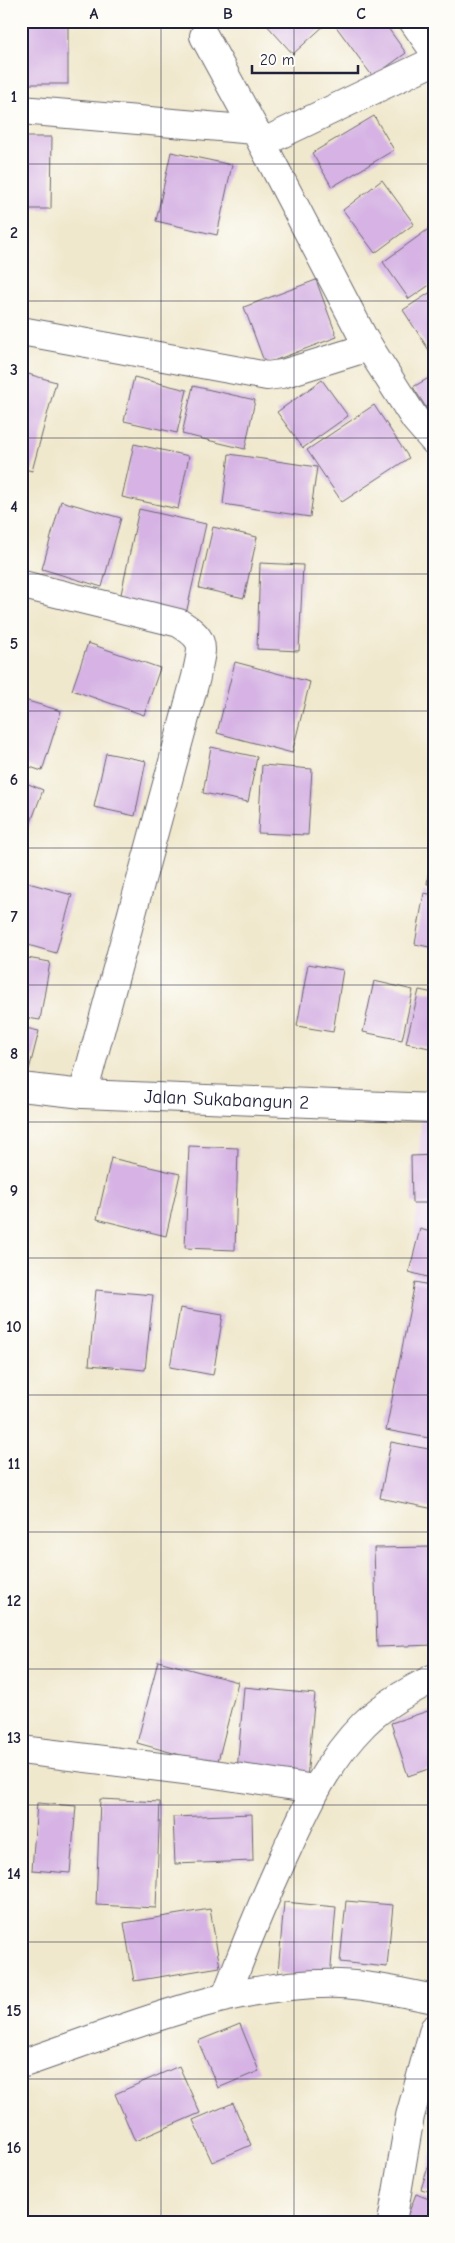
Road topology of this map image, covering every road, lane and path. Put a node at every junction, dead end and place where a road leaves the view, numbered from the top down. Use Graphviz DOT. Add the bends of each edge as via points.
graph roads {
  1 [pos="413,21"];
  2 [pos="204,36"];
  3 [pos="434,51"];
  4 [pos="434,61"];
  5 [pos="21,110"];
  6 [pos="258,137"];
  7 [pos="21,330"];
  8 [pos="370,347"];
  9 [pos="434,441"];
  10 [pos="23,585"];
  11 [pos="21,1087"];
  12 [pos="82,1094"];
  13 [pos="434,1108"];
  14 [pos="434,1678"];
  15 [pos="21,1750"];
  16 [pos="315,1789"];
  17 [pos="226,1996"];
  18 [pos="434,1999"];
  19 [pos="434,2029"];
  20 [pos="21,2064"];
  21 [pos="392,2222"];
  1 -- 3 [label="street"];
  2 -- 6 [label="street"];
  4 -- 6 [label="street"];
  5 -- 6 [label="street"];
  6 -- 8 [label="street"];
  7 -- 8 [label="street" via="267,376"];
  8 -- 9 [label="street" via="415,419"];
  10 -- 12 [label="street" via="179,623 197,635 201,647"];
  11 -- 12 [label="street, Jalan Sukabangun 2"];
  12 -- 13 [label="street, Jalan Sukabangun 2"];
  14 -- 16 [label="street" via="407,1692 365,1724"];
  15 -- 16 [label="street"];
  16 -- 17 [label="street" via="252,1926"];
  17 -- 18 [label="street" via="264,1988 340,1984"];
  17 -- 20 [label="street"];
  19 -- 21 [label="street" via="410,2116"];
}
